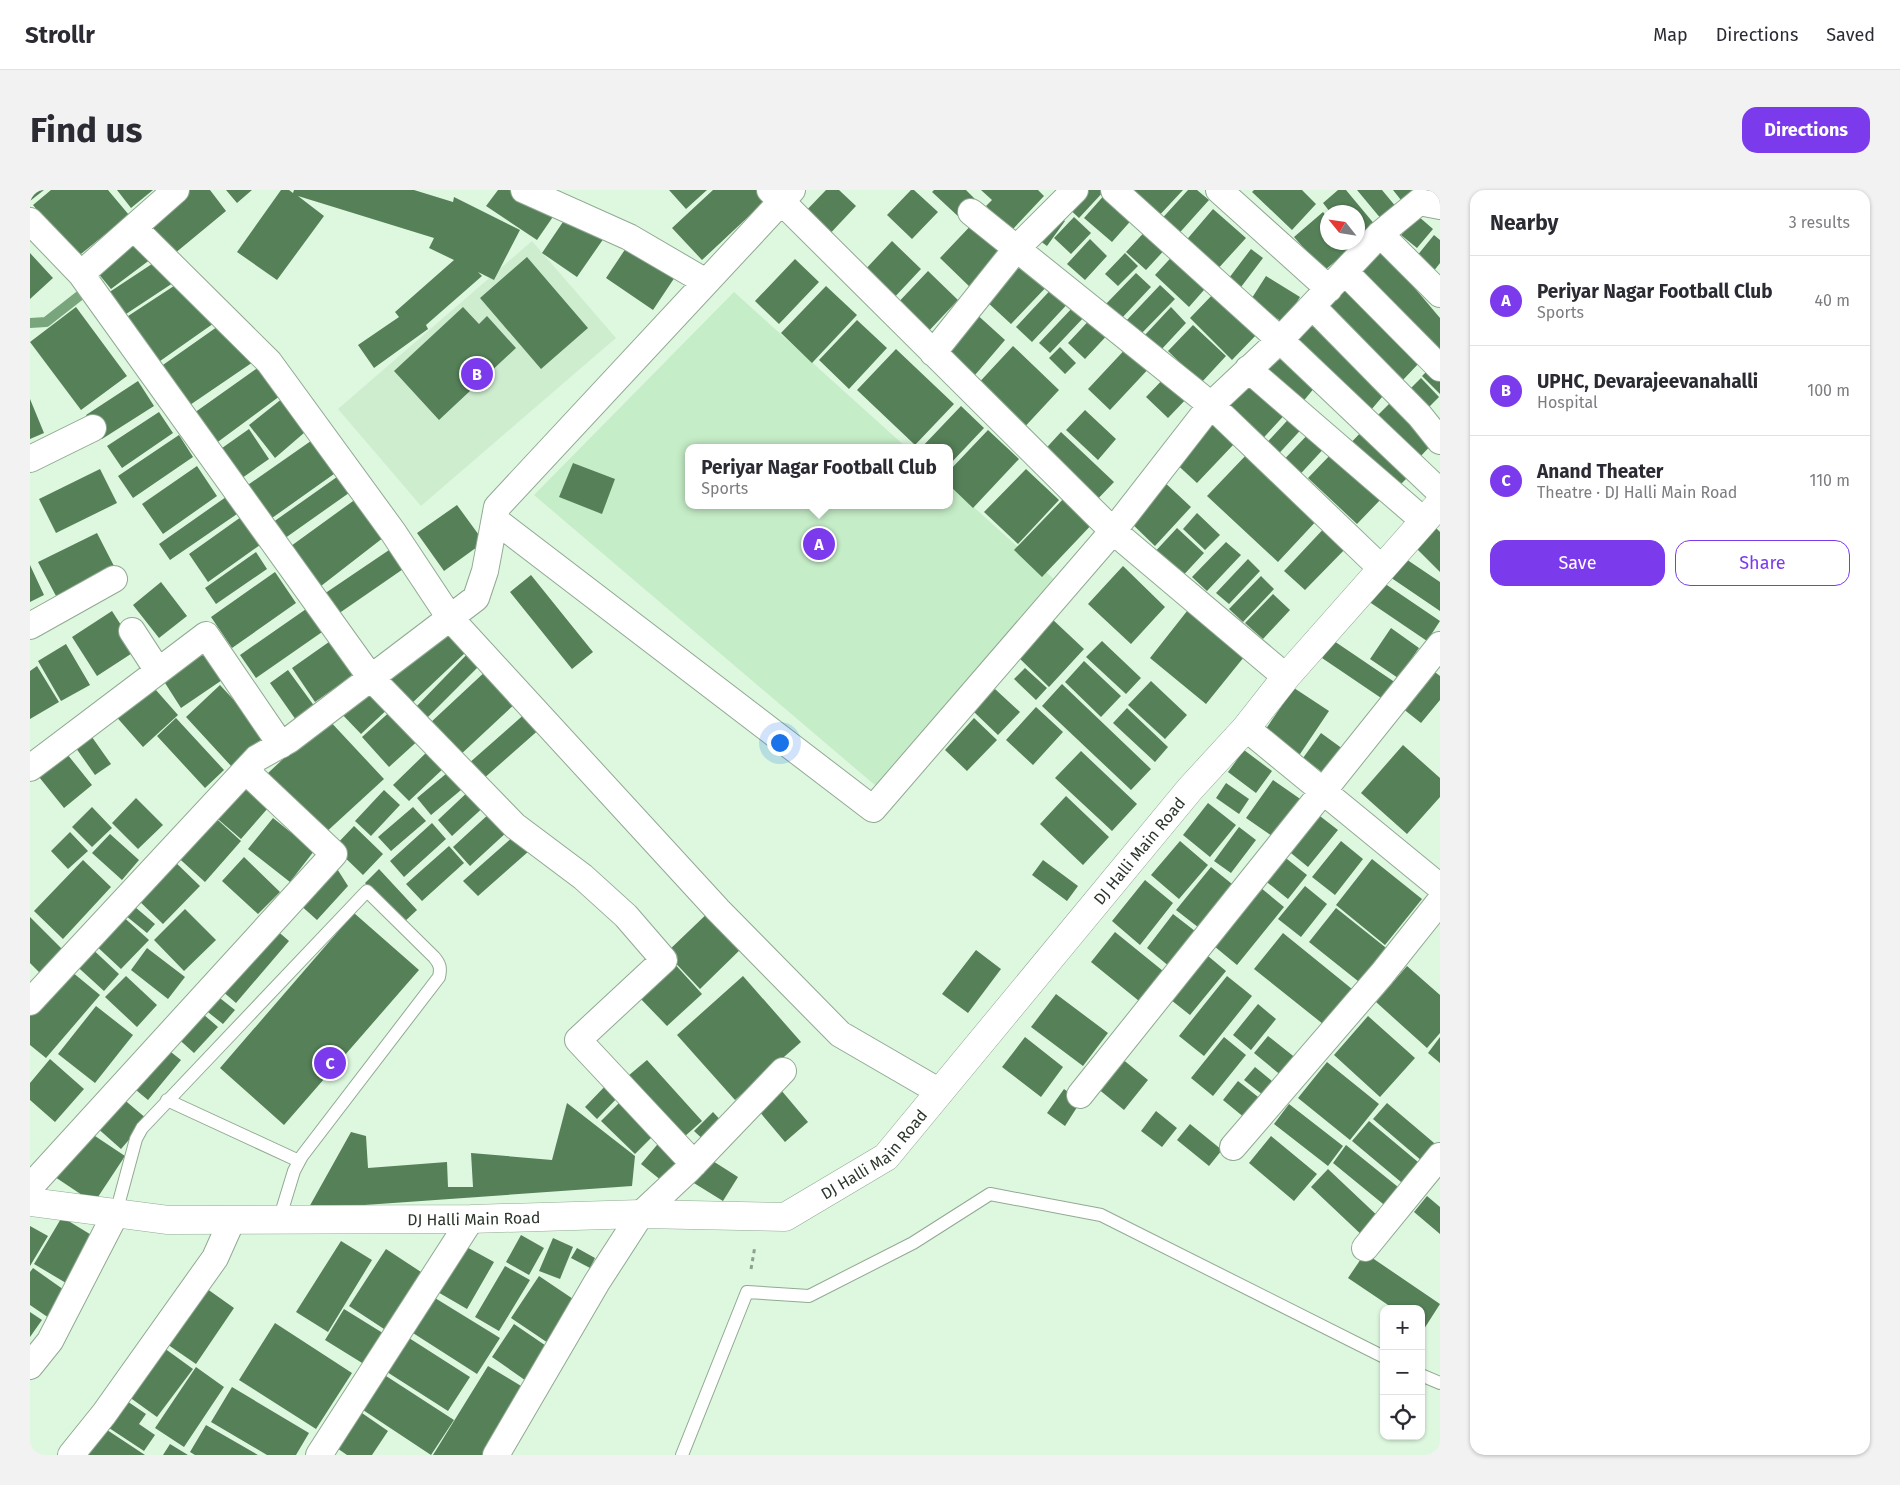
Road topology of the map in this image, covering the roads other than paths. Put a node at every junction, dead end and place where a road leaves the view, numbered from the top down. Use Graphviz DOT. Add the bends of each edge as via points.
graph roads {
  1 [pos="176,190"];
  2 [pos="524,190"];
  3 [pos="1076,190"];
  4 [pos="1114,190"];
  5 [pos="1219,190"];
  6 [pos="781,194"];
  7 [pos="1440,206"];
  8 [pos="971,212"];
  9 [pos="30,221"];
  10 [pos="134,228"];
  11 [pos="1380,234"];
  12 [pos="1018,248"];
  13 [pos="82,274"];
  14 [pos="706,282"];
  15 [pos="1329,289"];
  16 [pos="1440,294"];
  17 [pos="1280,340"];
  18 [pos="933,352"];
  19 [pos="1440,368"];
  20 [pos="1248,369"];
  21 [pos="1211,405"];
  22 [pos="92,428"];
  23 [pos="1440,441"];
  24 [pos="30,459"];
  25 [pos="1440,492"];
  26 [pos="1432,512"];
  27 [pos="495,520"];
  28 [pos="1113,531"];
  29 [pos="1382,569"];
  30 [pos="114,579"];
  31 [pos="450,618"];
  32 [pos="30,626"];
  33 [pos="132,631"];
  34 [pos="1440,645"];
  35 [pos="158,671"];
  36 [pos="1286,677"];
  37 [pos="371,678"];
  38 [pos="1246,728"];
  39 [pos="281,745"];
  40 [pos="30,768"];
  41 [pos="246,771"];
  42 [pos="1323,790"];
  43 [pos="1440,887"];
  44 [pos="1440,901"];
  45 [pos="30,1002"];
  46 [pos="783,1071"];
  47 [pos="940,1092"];
  48 [pos="1080,1096"];
  49 [pos="167,1100"];
  50 [pos="1233,1148"];
  51 [pos="1440,1156"];
  52 [pos="299,1161"];
  53 [pos="694,1164"];
  54 [pos="30,1187"];
  55 [pos="30,1202"];
  56 [pos="116,1213"];
  57 [pos="641,1214"];
  58 [pos="232,1220"];
  59 [pos="279,1220"];
  60 [pos="471,1220"];
  61 [pos="1365,1248"];
  62 [pos="1380,1355"];
  63 [pos="30,1366"];
  64 [pos="1425,1377"];
  65 [pos="1440,1383"];
  66 [pos="71,1455"];
  67 [pos="319,1455"];
  68 [pos="496,1455"];
  69 [pos="682,1455"];
  1 -- 10 [label="street"];
  2 -- 14 [label="street" via="629,237"];
  3 -- 12 [label="street"];
  4 -- 17 [label="street"];
  5 -- 15 [label="street"];
  6 -- 14 [label="street"];
  6 -- 18 [label="street"];
  7 -- 11 [label="street" via="1419,202"];
  8 -- 12 [label="street"];
  9 -- 13 [label="street"];
  10 -- 13 [label="street"];
  10 -- 31 [label="street" via="269,362 393,532"];
  11 -- 15 [label="street"];
  11 -- 16 [label="street"];
  12 -- 18 [label="street"];
  12 -- 21 [label="street"];
  13 -- 37 [label="street"];
  14 -- 27 [label="street" via="497,507"];
  15 -- 17 [label="street"];
  15 -- 19 [label="street"];
  15 -- 23 [label="street"];
  17 -- 20 [label="street"];
  17 -- 25 [label="street"];
  18 -- 28 [label="street"];
  20 -- 21 [label="street"];
  20 -- 26 [label="street"];
  21 -- 28 [label="street"];
  21 -- 29 [label="street"];
  22 -- 24 [label="street"];
  26 -- 29 [label="street, DJ Halli Main Road"];
  27 -- 28 [label="street" via="873,810"];
  27 -- 31 [label="street" via="476,598"];
  28 -- 36 [label="street"];
  29 -- 36 [label="street, DJ Halli Main Road"];
  30 -- 32 [label="street"];
  31 -- 37 [label="street"];
  31 -- 47 [label="street" via="718,910 840,1034"];
  33 -- 35 [label="street"];
  34 -- 42 [label="street"];
  35 -- 39 [label="street" via="206,635"];
  35 -- 40 [label="street"];
  36 -- 38 [label="street, DJ Halli Main Road"];
  37 -- 39 [label="street"];
  37 -- 53 [label="street" via="515,826 583,877 626,916 664,960 578,1040"];
  38 -- 42 [label="street"];
  38 -- 47 [label="street, DJ Halli Main Road" via="1190,789"];
  39 -- 41 [label="street" via="257,758"];
  41 -- 45 [label="street"];
  41 -- 54 [label="street" via="334,854"];
  42 -- 43 [label="street"];
  42 -- 48 [label="street"];
  44 -- 50 [label="street"];
  46 -- 53 [label="street"];
  47 -- 57 [label="street, DJ Halli Main Road" via="886,1157 785,1217"];
  49 -- 52 [label="lane"];
  49 -- 52 [label="lane" via="367,891 440,963 441,970"];
  49 -- 56 [label="lane" via="139,1133"];
  51 -- 61 [label="street"];
  52 -- 59 [label="lane"];
  53 -- 57 [label="street"];
  55 -- 56 [label="street, DJ Halli Main Road"];
  56 -- 58 [label="street, DJ Halli Main Road" via="168,1220"];
  56 -- 63 [label="street" via="50,1341"];
  57 -- 60 [label="street, DJ Halli Main Road"];
  57 -- 68 [label="street" via="597,1282"];
  58 -- 59 [label="street, DJ Halli Main Road"];
  58 -- 66 [label="street" via="215,1258"];
  59 -- 60 [label="street, DJ Halli Main Road"];
  60 -- 67 [label="street"];
  62 -- 69 [label="lane" via="1101,1215 990,1194 913,1243 809,1296 747,1292"];
  64 -- 65 [label="lane"];
}
